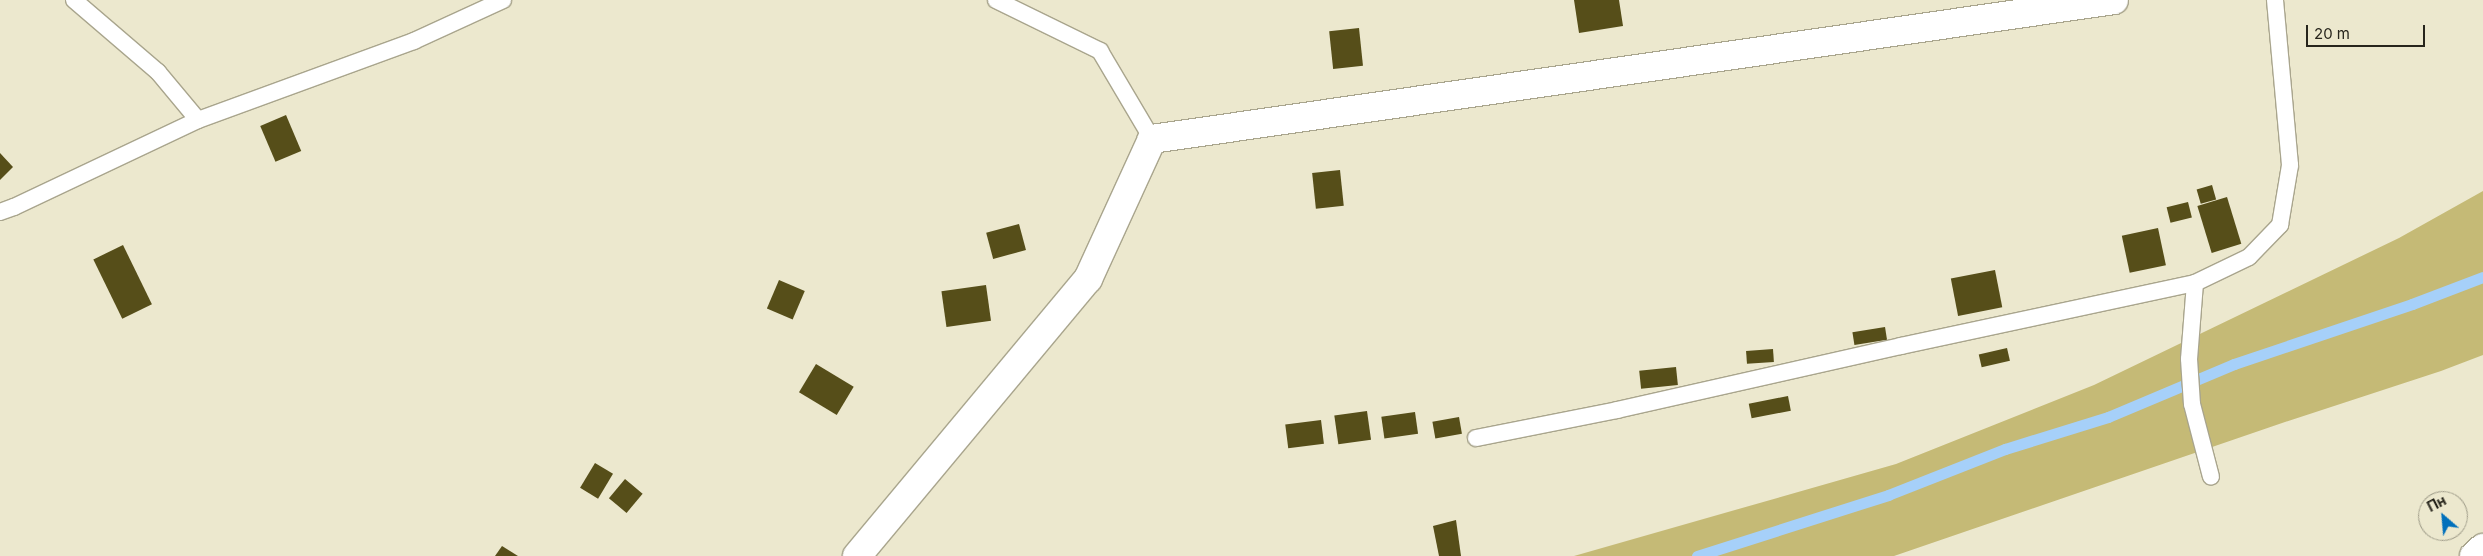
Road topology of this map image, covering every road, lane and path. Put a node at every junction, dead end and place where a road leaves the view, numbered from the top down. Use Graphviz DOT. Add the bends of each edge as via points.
graph roads {
  1 [pos="74,0"];
  2 [pos="503,0"];
  3 [pos="996,0"];
  4 [pos="2114,0"];
  5 [pos="2276,0"];
  6 [pos="198,120"];
  7 [pos="1152,139"];
  8 [pos="0,212"];
  9 [pos="2195,283"];
  10 [pos="1476,438"];
  11 [pos="2211,477"];
  12 [pos="2483,548"];
  13 [pos="856,556"];
  14 [pos="2474,556"];
  1 -- 6 [label="lane" via="158,72"];
  2 -- 6 [label="lane" via="414,41"];
  3 -- 7 [label="lane" via="1100,51"];
  4 -- 7 [label="street"];
  5 -- 9 [label="lane" via="2290,165 2280,225 2249,257"];
  6 -- 8 [label="lane"];
  7 -- 13 [label="street" via="1088,279"];
  9 -- 10 [label="lane"];
  9 -- 11 [label="lane" via="2189,359 2192,404"];
  12 -- 14 [label="street"];
}
